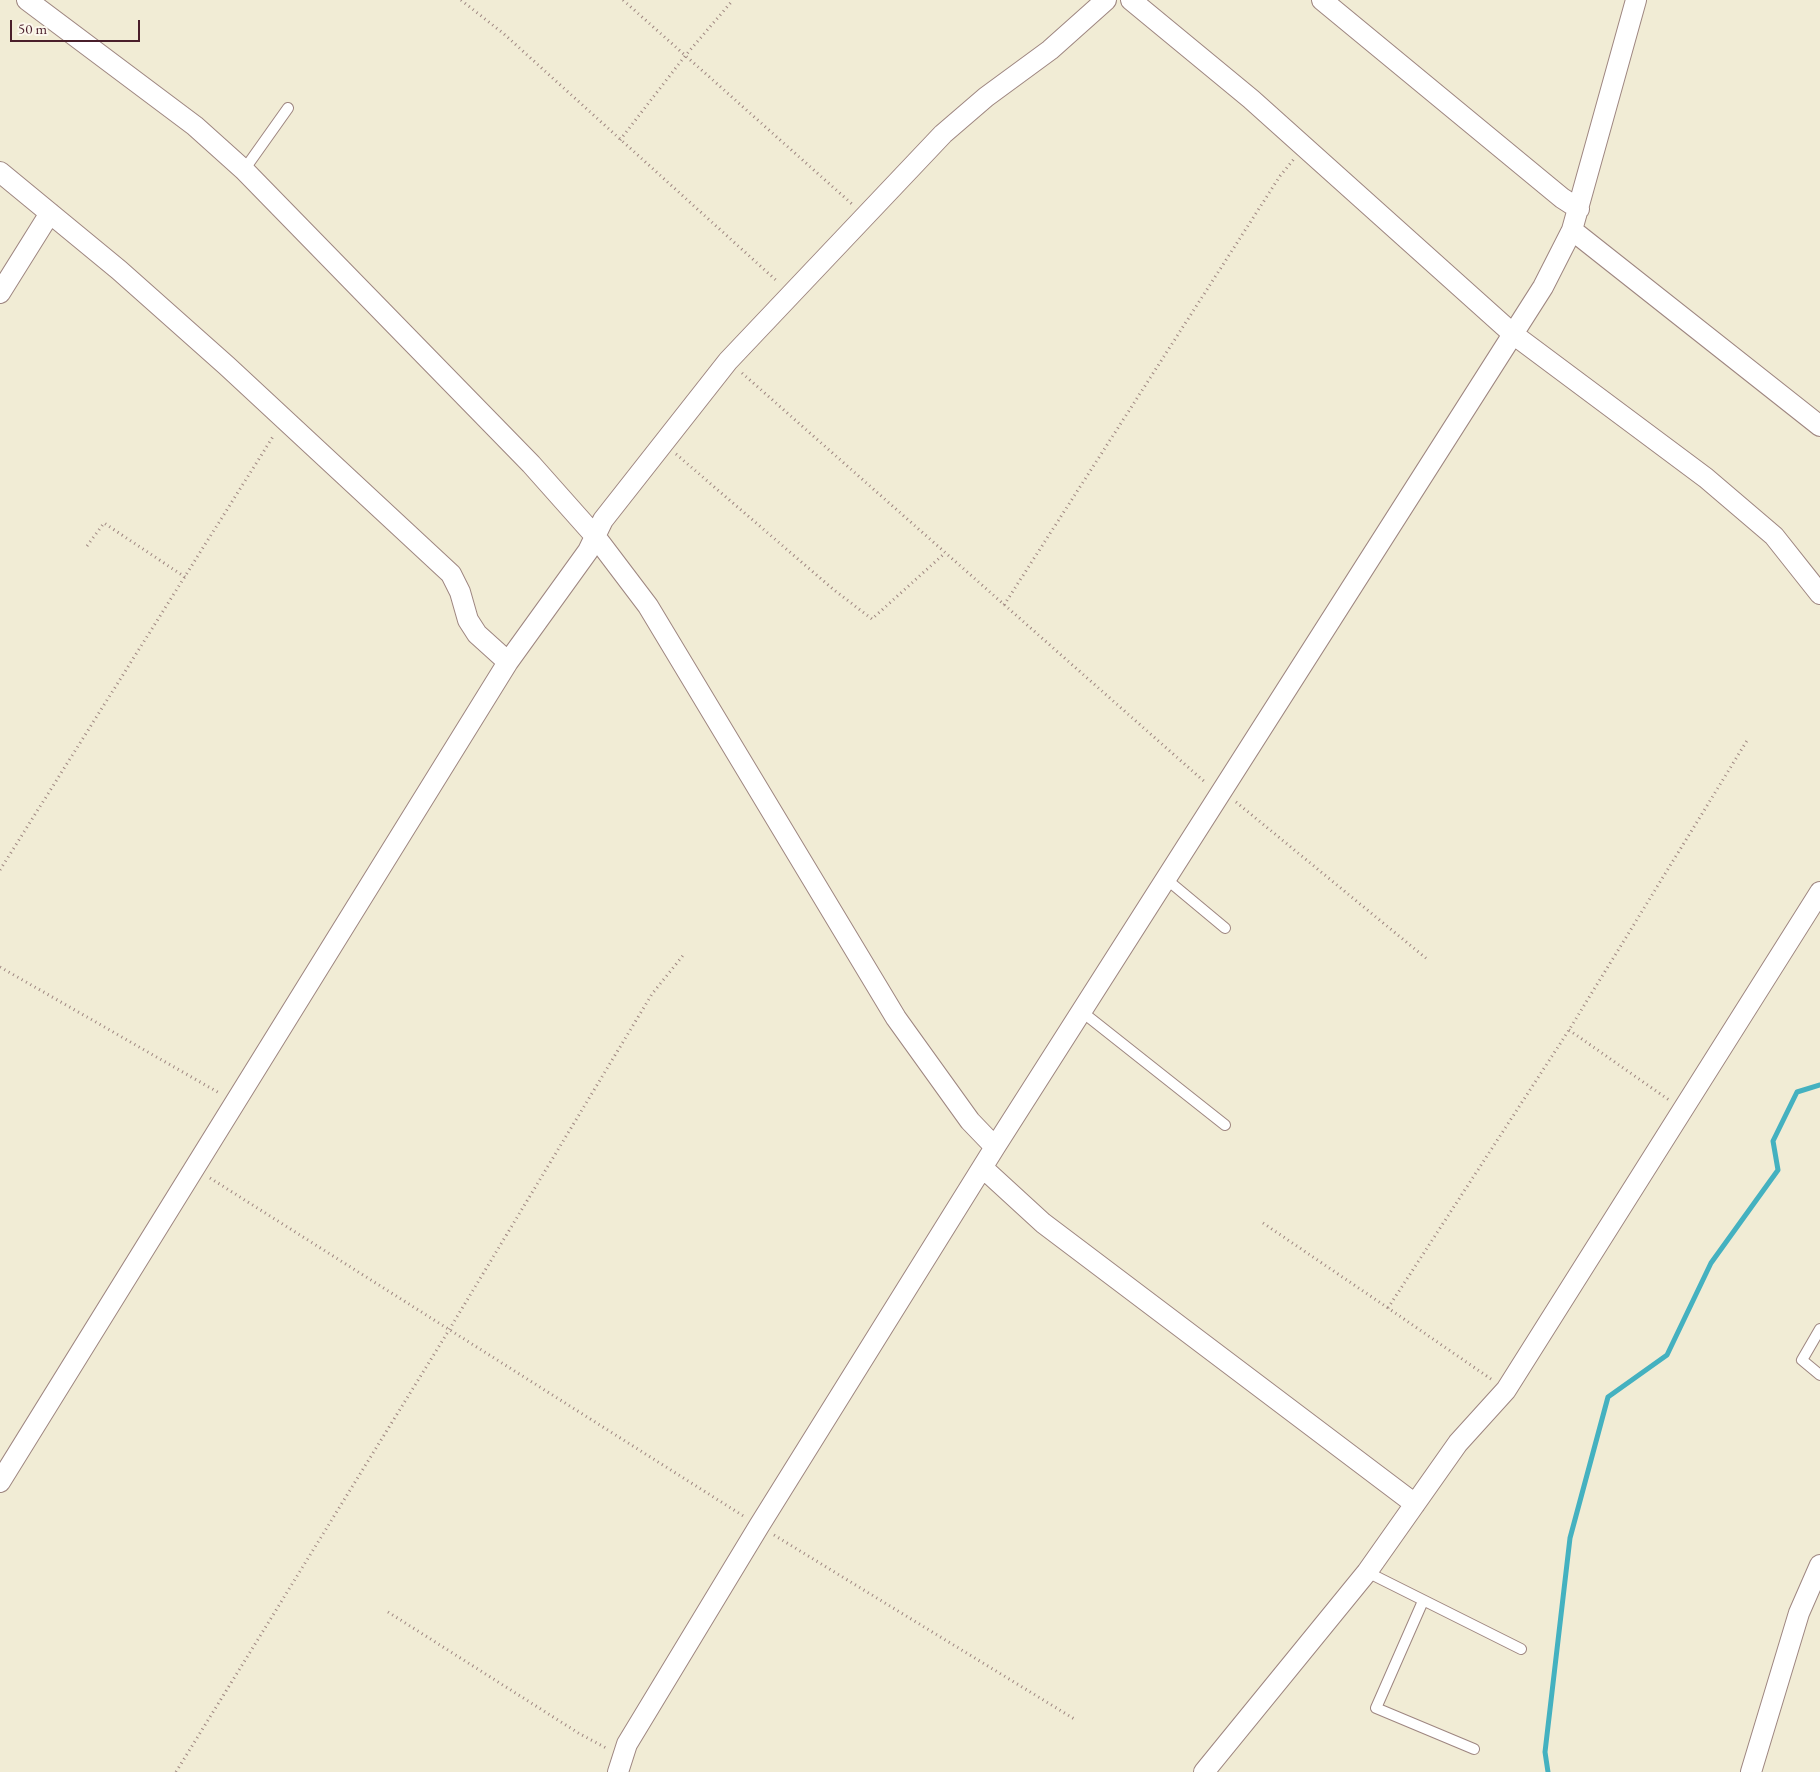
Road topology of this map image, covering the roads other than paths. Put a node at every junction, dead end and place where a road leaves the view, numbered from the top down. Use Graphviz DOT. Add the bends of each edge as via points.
graph roads {
  1 [pos="27,0"];
  2 [pos="1106,0"];
  3 [pos="1131,0"];
  4 [pos="1322,0"];
  5 [pos="1636,0"];
  6 [pos="288,108"];
  7 [pos="244,170"];
  8 [pos="0,172"];
  9 [pos="1579,209"];
  10 [pos="50,213"];
  11 [pos="1572,230"];
  12 [pos="0,293"];
  13 [pos="1516,330"];
  14 [pos="1820,426"];
  15 [pos="595,536"];
  16 [pos="1820,594"];
  17 [pos="514,654"];
  18 [pos="1165,878"];
  19 [pos="1820,892"];
  20 [pos="1224,928"];
  21 [pos="1081,1012"];
  22 [pos="1225,1125"];
  23 [pos="995,1147"];
  24 [pos="983,1168"];
  25 [pos="1820,1329"];
  26 [pos="1820,1375"];
  27 [pos="0,1482"];
  28 [pos="1415,1504"];
  29 [pos="1820,1565"];
  30 [pos="1367,1572"];
  31 [pos="1423,1601"];
  32 [pos="1521,1649"];
  33 [pos="1474,1749"];
  34 [pos="620,1764"];
  35 [pos="1204,1772"];
  36 [pos="1751,1772"];
  1 -- 7 [label="street" via="195,126"];
  2 -- 15 [label="street" via="1050,50 986,97 943,134 728,361 603,520"];
  3 -- 13 [label="street" via="1252,99"];
  4 -- 9 [label="street"];
  5 -- 9 [label="street"];
  6 -- 7 [label="lane"];
  7 -- 15 [label="street" via="531,464"];
  8 -- 10 [label="street"];
  9 -- 11 [label="street"];
  10 -- 12 [label="street"];
  10 -- 17 [label="street" via="119,270 451,574 468,620 477,634"];
  11 -- 13 [label="street"];
  11 -- 14 [label="street"];
  13 -- 16 [label="street" via="1706,478 1774,536"];
  13 -- 18 [label="street"];
  15 -- 17 [label="street" via="588,551"];
  15 -- 23 [label="street" via="648,606 896,1018 970,1122"];
  17 -- 27 [label="street"];
  18 -- 20 [label="lane"];
  18 -- 21 [label="street"];
  19 -- 28 [label="street" via="1506,1390 1458,1443"];
  21 -- 22 [label="lane"];
  21 -- 23 [label="street"];
  23 -- 24 [label="street"];
  24 -- 28 [label="street" via="1043,1223"];
  24 -- 34 [label="street" via="759,1526 627,1744"];
  25 -- 26 [label="lane" via="1802,1360"];
  28 -- 30 [label="street"];
  29 -- 36 [label="street" via="1799,1612"];
  30 -- 31 [label="lane"];
  30 -- 35 [label="street"];
  31 -- 32 [label="lane"];
  31 -- 33 [label="lane" via="1376,1708"];
}
